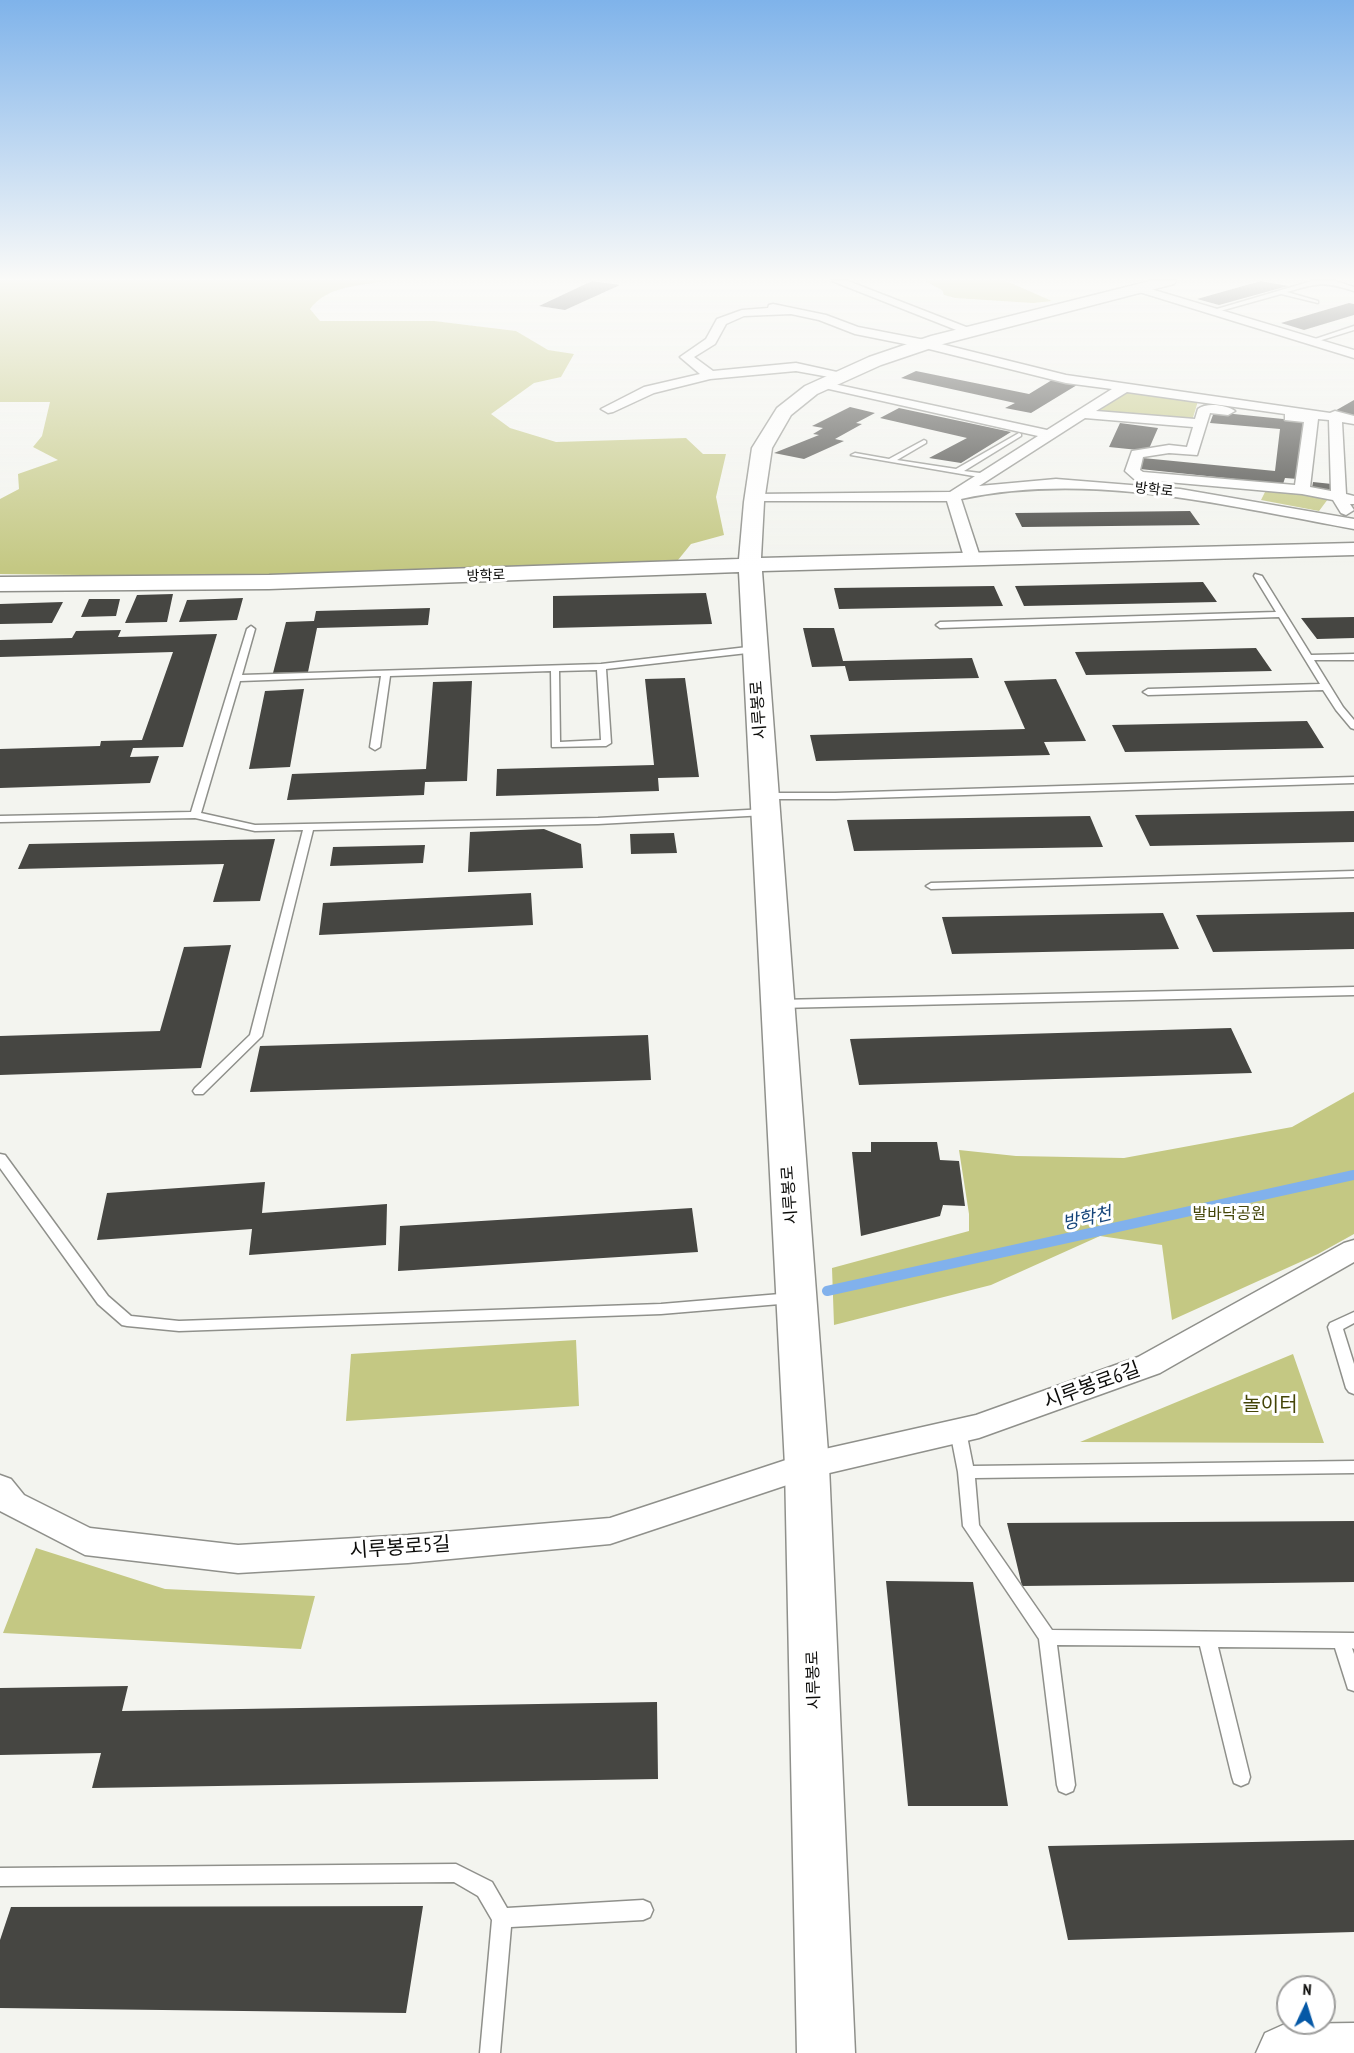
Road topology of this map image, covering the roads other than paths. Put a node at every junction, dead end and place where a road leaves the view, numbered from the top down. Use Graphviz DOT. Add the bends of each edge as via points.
graph roads {
  1 [pos="703,377"];
  2 [pos="824,377"];
  3 [pos="840,377"];
  4 [pos="1057,377"];
  5 [pos="833,380"];
  6 [pos="1122,389"];
  7 [pos="608,409"];
  8 [pos="1083,414"];
  9 [pos="1335,415"];
  10 [pos="1354,420"];
  11 [pos="1201,424"];
  12 [pos="1019,435"];
  13 [pos="1050,435"];
  14 [pos="924,442"];
  15 [pos="855,455"];
  16 [pos="890,461"];
  17 [pos="957,472"];
  18 [pos="985,476"];
  19 [pos="1302,490"];
  20 [pos="954,496"];
  21 [pos="755,498"];
  22 [pos="1346,499"];
  23 [pos="1354,524"];
  24 [pos="1354,549"];
  25 [pos="972,557"];
  26 [pos="750,563"];
  27 [pos="1258,576"];
  28 [pos="0,584"];
  29 [pos="1280,614"];
  30 [pos="940,625"];
  31 [pos="251,629"];
  32 [pos="756,649"];
  33 [pos="1354,657"];
  34 [pos="1307,658"];
  35 [pos="601,667"];
  36 [pos="555,668"];
  37 [pos="386,674"];
  38 [pos="236,678"];
  39 [pos="1326,687"];
  40 [pos="1148,692"];
  41 [pos="1354,726"];
  42 [pos="375,747"];
  43 [pos="1354,780"];
  44 [pos="765,804"];
  45 [pos="195,815"];
  46 [pos="0,819"];
  47 [pos="309,827"];
  48 [pos="1354,874"];
  49 [pos="931,886"];
  50 [pos="1354,991"];
  51 [pos="778,1004"];
  52 [pos="199,1091"];
  53 [pos="0,1158"];
  54 [pos="1354,1250"];
  55 [pos="797,1298"];
  56 [pos="1354,1317"];
  57 [pos="1354,1388"];
  58 [pos="958,1431"];
  59 [pos="807,1466"];
  60 [pos="1354,1467"];
  61 [pos="966,1472"];
  62 [pos="0,1488"];
  63 [pos="1047,1637"];
  64 [pos="1207,1639"];
  65 [pos="1348,1640"];
  66 [pos="1354,1683"];
  67 [pos="1240,1777"];
  68 [pos="1066,1785"];
  69 [pos="0,1877"];
  70 [pos="643,1910"];
  71 [pos="502,1918"];
  72 [pos="1354,2052"];
  73 [pos="490,2053"];
  74 [pos="826,2053"];
  75 [pos="1286,2053"];
  1 -- 7 [label="street" via="649,390"];
  2 -- 5 [label="street"];
  3 -- 5 [label="street, 시루봉로"];
  4 -- 6 [label="street"];
  5 -- 13 [label="street"];
  5 -- 21 [label="street, 시루봉로" via="811,390 784,412 762,448"];
  6 -- 8 [label="street"];
  6 -- 9 [label="street"];
  8 -- 11 [label="street"];
  8 -- 13 [label="street"];
  9 -- 10 [label="street"];
  9 -- 22 [label="street"];
  11 -- 19 [label="street" via="1205,409 1311,419"];
  11 -- 19 [label="street" via="1192,452 1169,449 1137,454 1132,471 1139,476"];
  12 -- 17 [label="lane"];
  13 -- 18 [label="street"];
  14 -- 16 [label="lane"];
  15 -- 16 [label="lane"];
  16 -- 17 [label="lane"];
  17 -- 18 [label="lane"];
  18 -- 20 [label="street"];
  19 -- 22 [label="street"];
  20 -- 21 [label="street, 방학로"];
  20 -- 23 [label="street, 방학로" via="1056,483 1113,486 1180,493"];
  20 -- 25 [label="street"];
  21 -- 26 [label="street, 시루봉로"];
  22 -- 23 [label="street"];
  24 -- 25 [label="street, 방학로"];
  25 -- 26 [label="street, 방학로"];
  26 -- 28 [label="street, 방학로" via="352,580"];
  26 -- 32 [label="street, 시루봉로"];
  27 -- 29 [label="lane"];
  29 -- 30 [label="lane"];
  29 -- 34 [label="lane"];
  31 -- 38 [label="lane"];
  32 -- 35 [label="lane"];
  32 -- 44 [label="street, 시루봉로"];
  33 -- 34 [label="lane"];
  34 -- 39 [label="lane"];
  35 -- 36 [label="lane"];
  35 -- 36 [label="lane" via="606,743 555,745"];
  36 -- 37 [label="lane"];
  37 -- 38 [label="lane"];
  37 -- 42 [label="lane"];
  38 -- 45 [label="lane"];
  39 -- 40 [label="lane"];
  39 -- 41 [label="lane"];
  43 -- 44 [label="lane" via="836,796"];
  44 -- 47 [label="lane" via="598,821"];
  44 -- 51 [label="street, 시루봉로"];
  45 -- 46 [label="lane"];
  45 -- 47 [label="lane" via="255,828"];
  47 -- 52 [label="lane" via="256,1036"];
  48 -- 49 [label="lane"];
  50 -- 51 [label="lane"];
  51 -- 55 [label="street, 시루봉로"];
  53 -- 55 [label="lane" via="103,1300 127,1321 179,1326 626,1310"];
  54 -- 58 [label="street, 시루봉로6길" via="1149,1365"];
  55 -- 59 [label="street, 시루봉로"];
  56 -- 57 [label="lane" via="1335,1327"];
  58 -- 59 [label="street, 시루봉로6길"];
  58 -- 61 [label="lane"];
  59 -- 62 [label="street, 시루봉로5길" via="610,1531 238,1559 85,1540 13,1504"];
  59 -- 74 [label="street, 시루봉로"];
  60 -- 61 [label="lane"];
  61 -- 63 [label="lane" via="970,1526"];
  63 -- 64 [label="lane"];
  63 -- 68 [label="lane"];
  64 -- 65 [label="lane"];
  64 -- 67 [label="lane"];
  65 -- 66 [label="lane"];
  69 -- 71 [label="lane" via="456,1873 485,1889"];
  70 -- 71 [label="lane"];
  71 -- 73 [label="lane"];
  72 -- 75 [label="street"];
}
